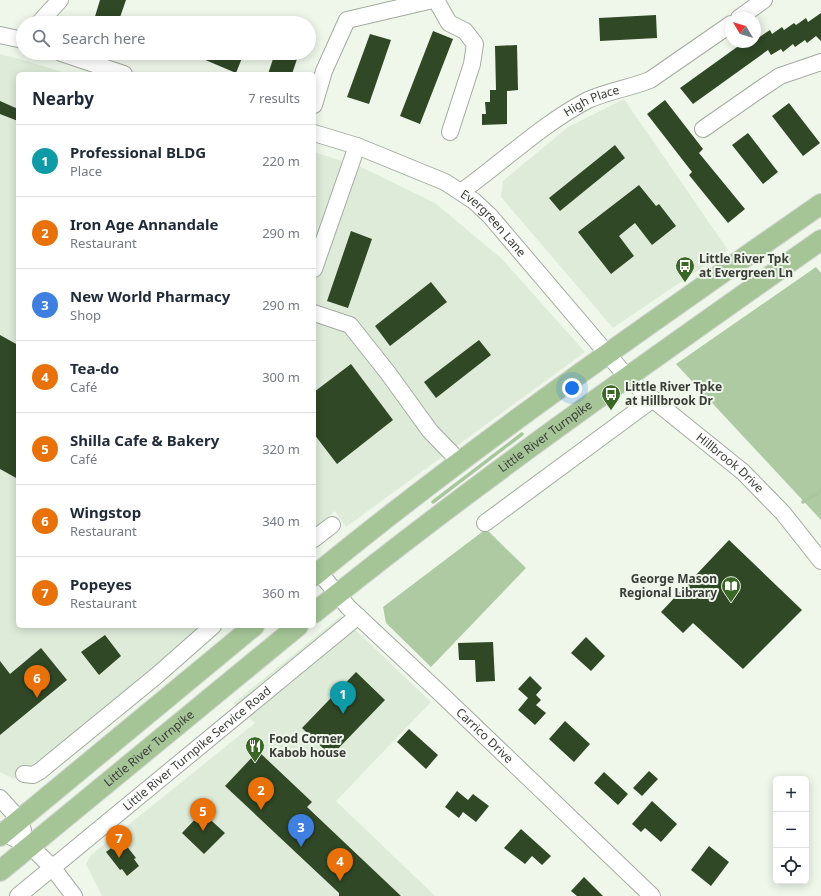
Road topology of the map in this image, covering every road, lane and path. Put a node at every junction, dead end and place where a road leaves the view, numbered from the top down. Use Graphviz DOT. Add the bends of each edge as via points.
graph roads {
  1 [pos="60,0"];
  2 [pos="435,0"];
  3 [pos="764,0"];
  4 [pos="747,12"];
  5 [pos="45,16"];
  6 [pos="725,28"];
  7 [pos="0,35"];
  8 [pos="16,38"];
  9 [pos="82,60"];
  10 [pos="821,62"];
  11 [pos="118,72"];
  12 [pos="316,97"];
  13 [pos="703,129"];
  14 [pos="450,132"];
  15 [pos="316,134"];
  16 [pos="357,146"];
  17 [pos="461,192"];
  18 [pos="821,204"];
  19 [pos="821,240"];
  20 [pos="316,263"];
  21 [pos="316,314"];
  22 [pos="608,353"];
  23 [pos="627,377"];
  24 [pos="653,399"];
  25 [pos="460,462"];
  26 [pos="485,523"];
  27 [pos="332,525"];
  28 [pos="316,537"];
  29 [pos="821,561"];
  30 [pos="317,574"];
  31 [pos="337,594"];
  32 [pos="316,611"];
  33 [pos="358,616"];
  34 [pos="211,628"];
  35 [pos="252,628"];
  36 [pos="296,628"];
  37 [pos="24,774"];
  38 [pos="0,798"];
  39 [pos="19,819"];
  40 [pos="1,833"];
  41 [pos="30,846"];
  42 [pos="52,867"];
  43 [pos="0,871"];
  44 [pos="18,896"];
  45 [pos="74,896"];
  46 [pos="652,896"];
  1 -- 5 [label="street"];
  2 -- 12 [label="street" via="347,20 324,71"];
  2 -- 14 [label="street" via="449,23 465,31 475,44 472,64"];
  3 -- 4 [label="street"];
  6 -- 17 [label="street, High Place" via="650,80 614,91 574,108 531,137"];
  7 -- 8 [label="street"];
  9 -- 11 [label="street"];
  10 -- 13 [label="street" via="780,76"];
  15 -- 16 [label="street, Evergreen Lane"];
  16 -- 17 [label="street, Evergreen Lane" via="426,173"];
  16 -- 20 [label="street"];
  17 -- 22 [label="street, Evergreen Lane" via="490,216"];
  18 -- 22 [label="main road"];
  19 -- 23 [label="main road, Little River Turnpike"];
  21 -- 25 [label="street" via="350,325 430,431"];
  22 -- 23 [label="street, Evergreen Lane"];
  22 -- 25 [label="main road"];
  23 -- 24 [label="street, Hillbrook Drive"];
  23 -- 31 [label="main road, Little River Turnpike" via="525,450"];
  24 -- 26 [label="street"];
  24 -- 29 [label="street, Hillbrook Drive" via="743,472 783,513"];
  25 -- 30 [label="main road"];
  27 -- 28 [label="street"];
  30 -- 31 [label="street, Carrico Drive"];
  31 -- 32 [label="main road, Little River Turnpike"];
  31 -- 33 [label="street, Carrico Drive"];
  33 -- 42 [label="street, Little River Turnpike Service Road"];
  33 -- 46 [label="street, Carrico Drive"];
  34 -- 37 [label="street" via="40,771 33,775"];
  35 -- 39 [label="main road"];
  36 -- 41 [label="main road, Little River Turnpike"];
  38 -- 39 [label="street"];
  39 -- 40 [label="main road"];
  39 -- 41 [label="street"];
  40 -- 41 [label="street"];
  41 -- 42 [label="street"];
  41 -- 43 [label="main road, Little River Turnpike"];
  42 -- 44 [label="street, Little River Turnpike Service Road"];
  42 -- 45 [label="street"];
}
